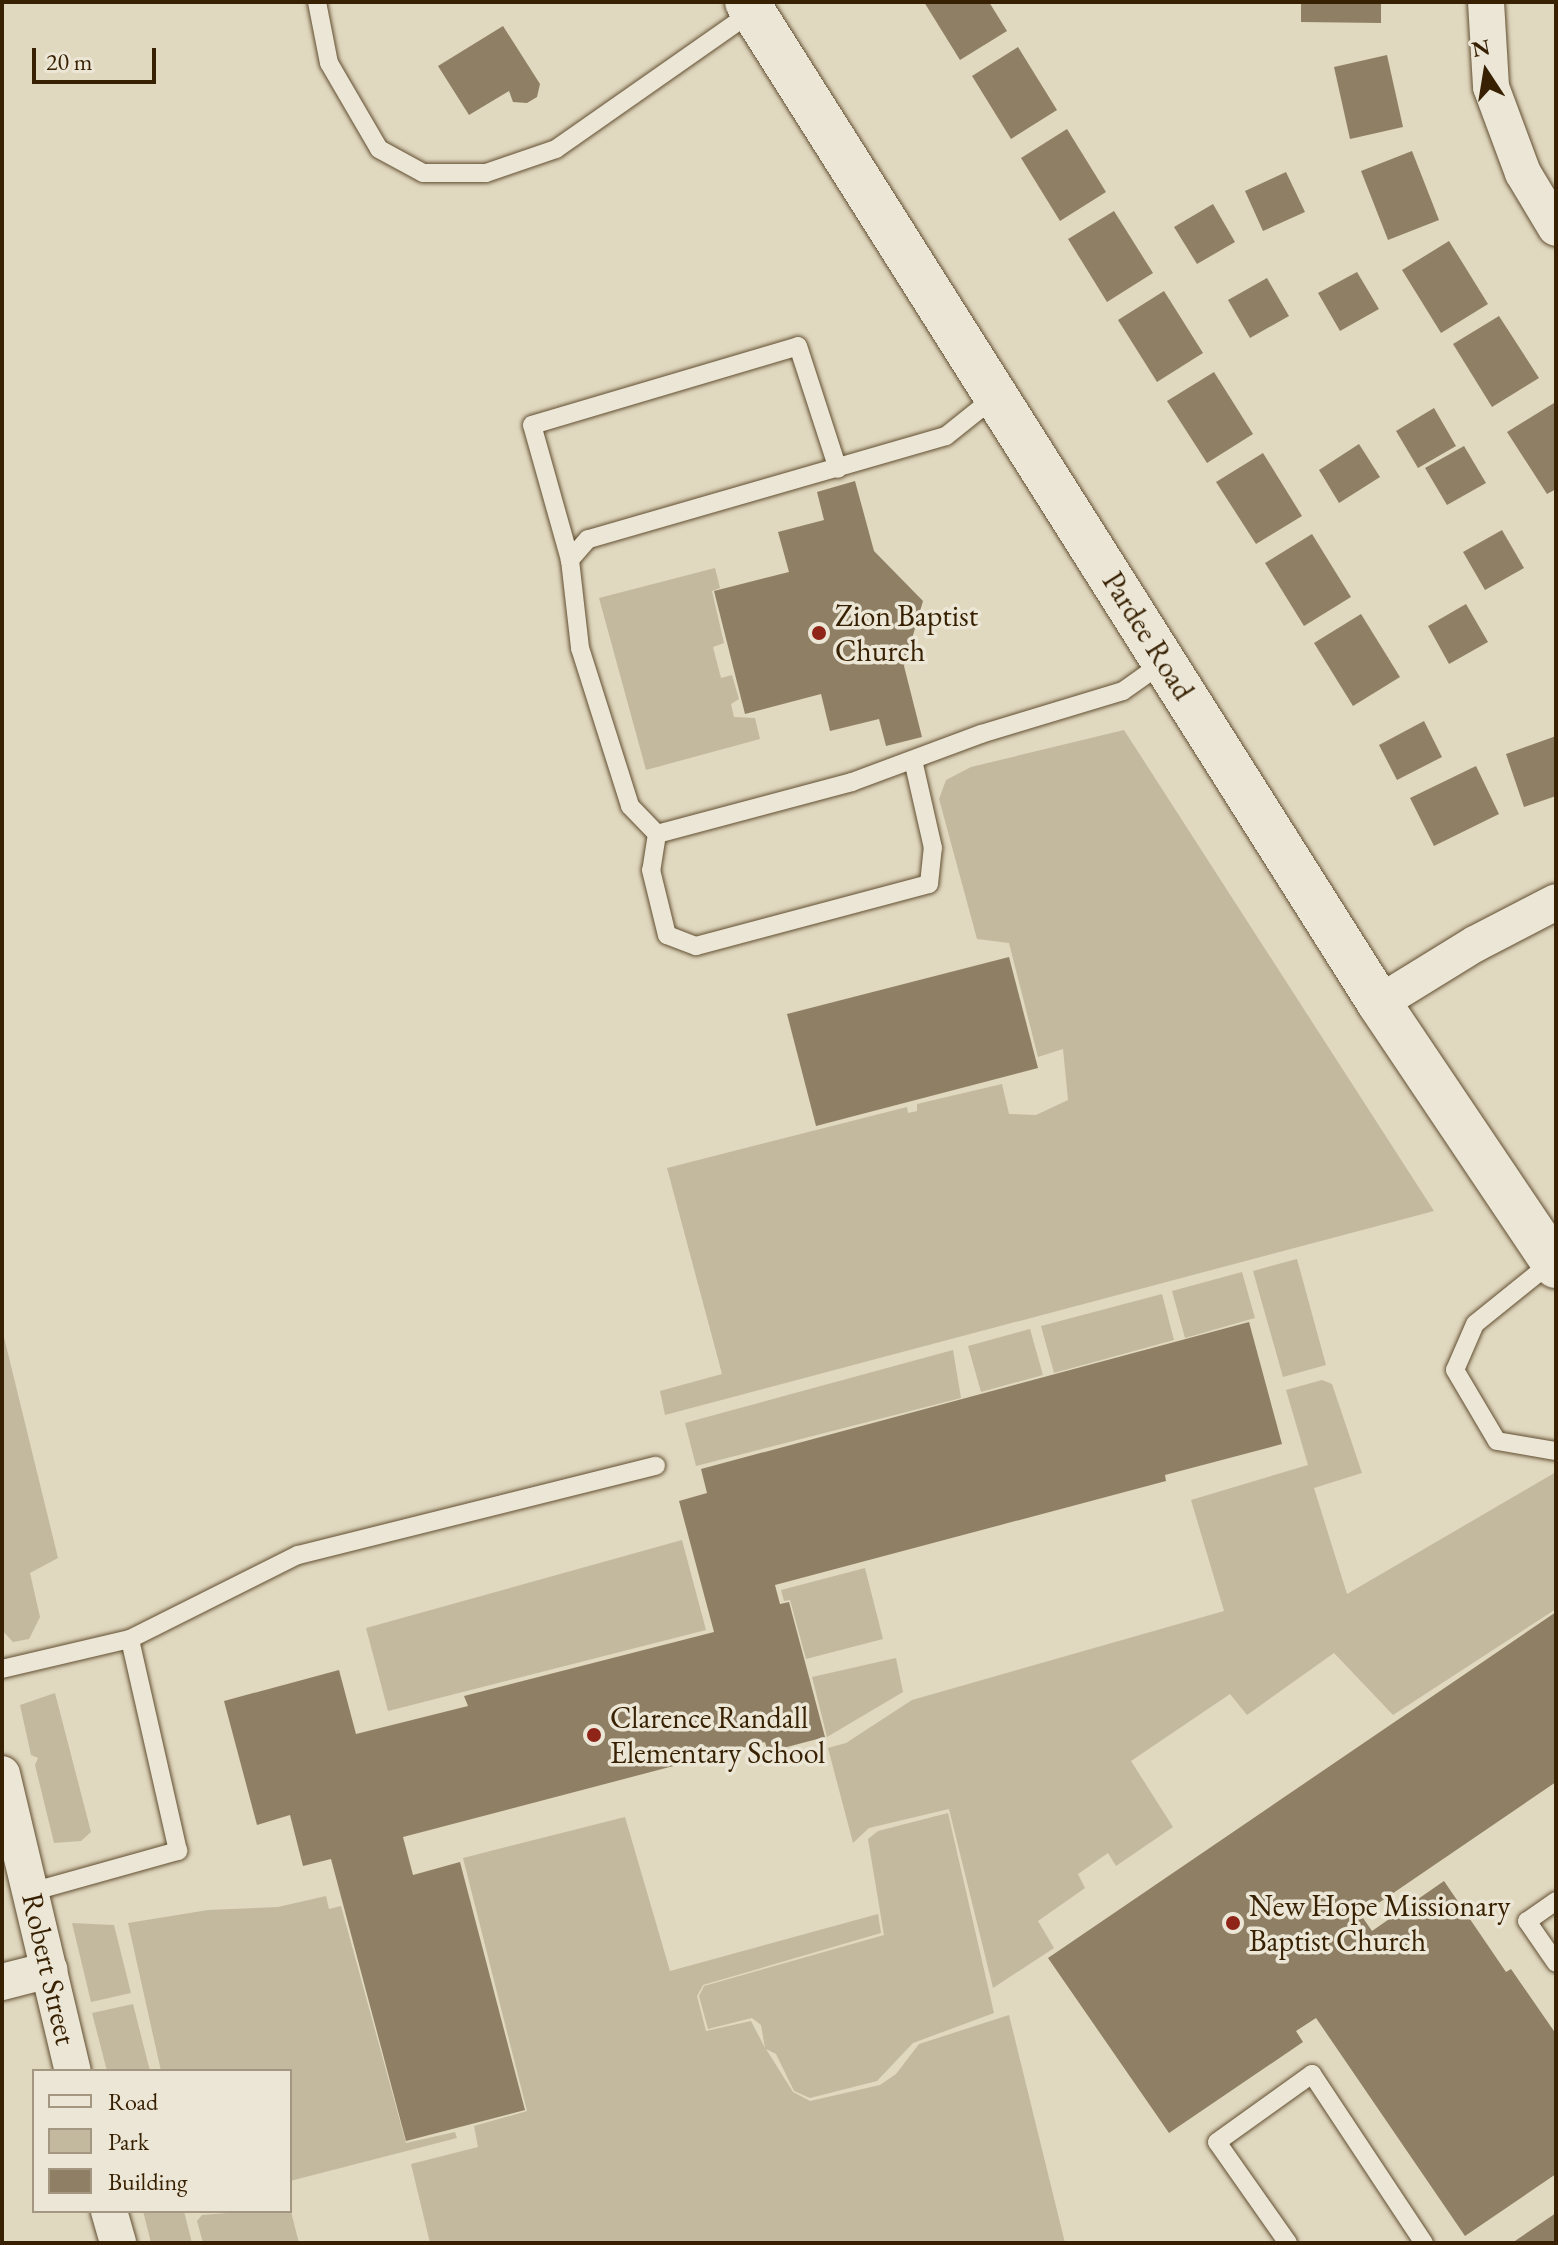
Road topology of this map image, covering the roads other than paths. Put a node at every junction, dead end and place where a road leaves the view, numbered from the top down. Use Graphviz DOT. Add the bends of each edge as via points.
graph roads {
  1 [pos="317,2"];
  2 [pos="1486,2"];
  3 [pos="750,7"];
  4 [pos="1556,228"];
  5 [pos="996,396"];
  6 [pos="838,469"];
  7 [pos="570,560"];
  8 [pos="1164,662"];
  9 [pos="913,760"];
  10 [pos="657,834"];
  11 [pos="1556,902"];
  12 [pos="1379,1003"];
  13 [pos="1555,1264"];
  14 [pos="1556,1451"];
  15 [pos="656,1466"];
  16 [pos="130,1639"];
  17 [pos="2,1669"];
  18 [pos="2,1774"];
  19 [pos="31,1892"];
  20 [pos="1556,1901"];
  21 [pos="1556,1963"];
  22 [pos="49,1970"];
  23 [pos="2,1982"];
  24 [pos="73,2069"];
  25 [pos="110,2213"];
  26 [pos="118,2243"];
  27 [pos="1288,2243"];
  28 [pos="1424,2243"];
  1 -- 3 [label="lane" via="329,63 379,149 423,173 486,173 556,149"];
  2 -- 4 [label="street" via="1491,87 1523,173"];
  3 -- 5 [label="main road, Pardee Road"];
  5 -- 6 [label="lane" via="946,436"];
  5 -- 8 [label="main road, Pardee Road"];
  6 -- 7 [label="lane" via="588,539"];
  6 -- 7 [label="lane" via="798,346 532,425"];
  7 -- 10 [label="lane" via="580,648 630,806"];
  8 -- 9 [label="lane" via="1123,691"];
  8 -- 12 [label="main road, Pardee Road"];
  9 -- 10 [label="lane" via="852,782"];
  9 -- 10 [label="lane" via="933,848 929,884 696,946 667,935 651,870"];
  11 -- 12 [label="street"];
  12 -- 13 [label="main road, Pardee Road"];
  13 -- 14 [label="lane" via="1475,1324 1455,1370 1497,1441"];
  15 -- 16 [label="lane" via="298,1555"];
  16 -- 17 [label="lane"];
  16 -- 19 [label="lane" via="178,1851"];
  18 -- 19 [label="street, Robert Street"];
  19 -- 22 [label="street, Robert Street"];
  20 -- 21 [label="lane" via="1527,1921"];
  22 -- 23 [label="street"];
  22 -- 24 [label="street, Robert Street"];
  25 -- 26 [label="street"];
  27 -- 28 [label="lane" via="1217,2142 1312,2074"];
}
